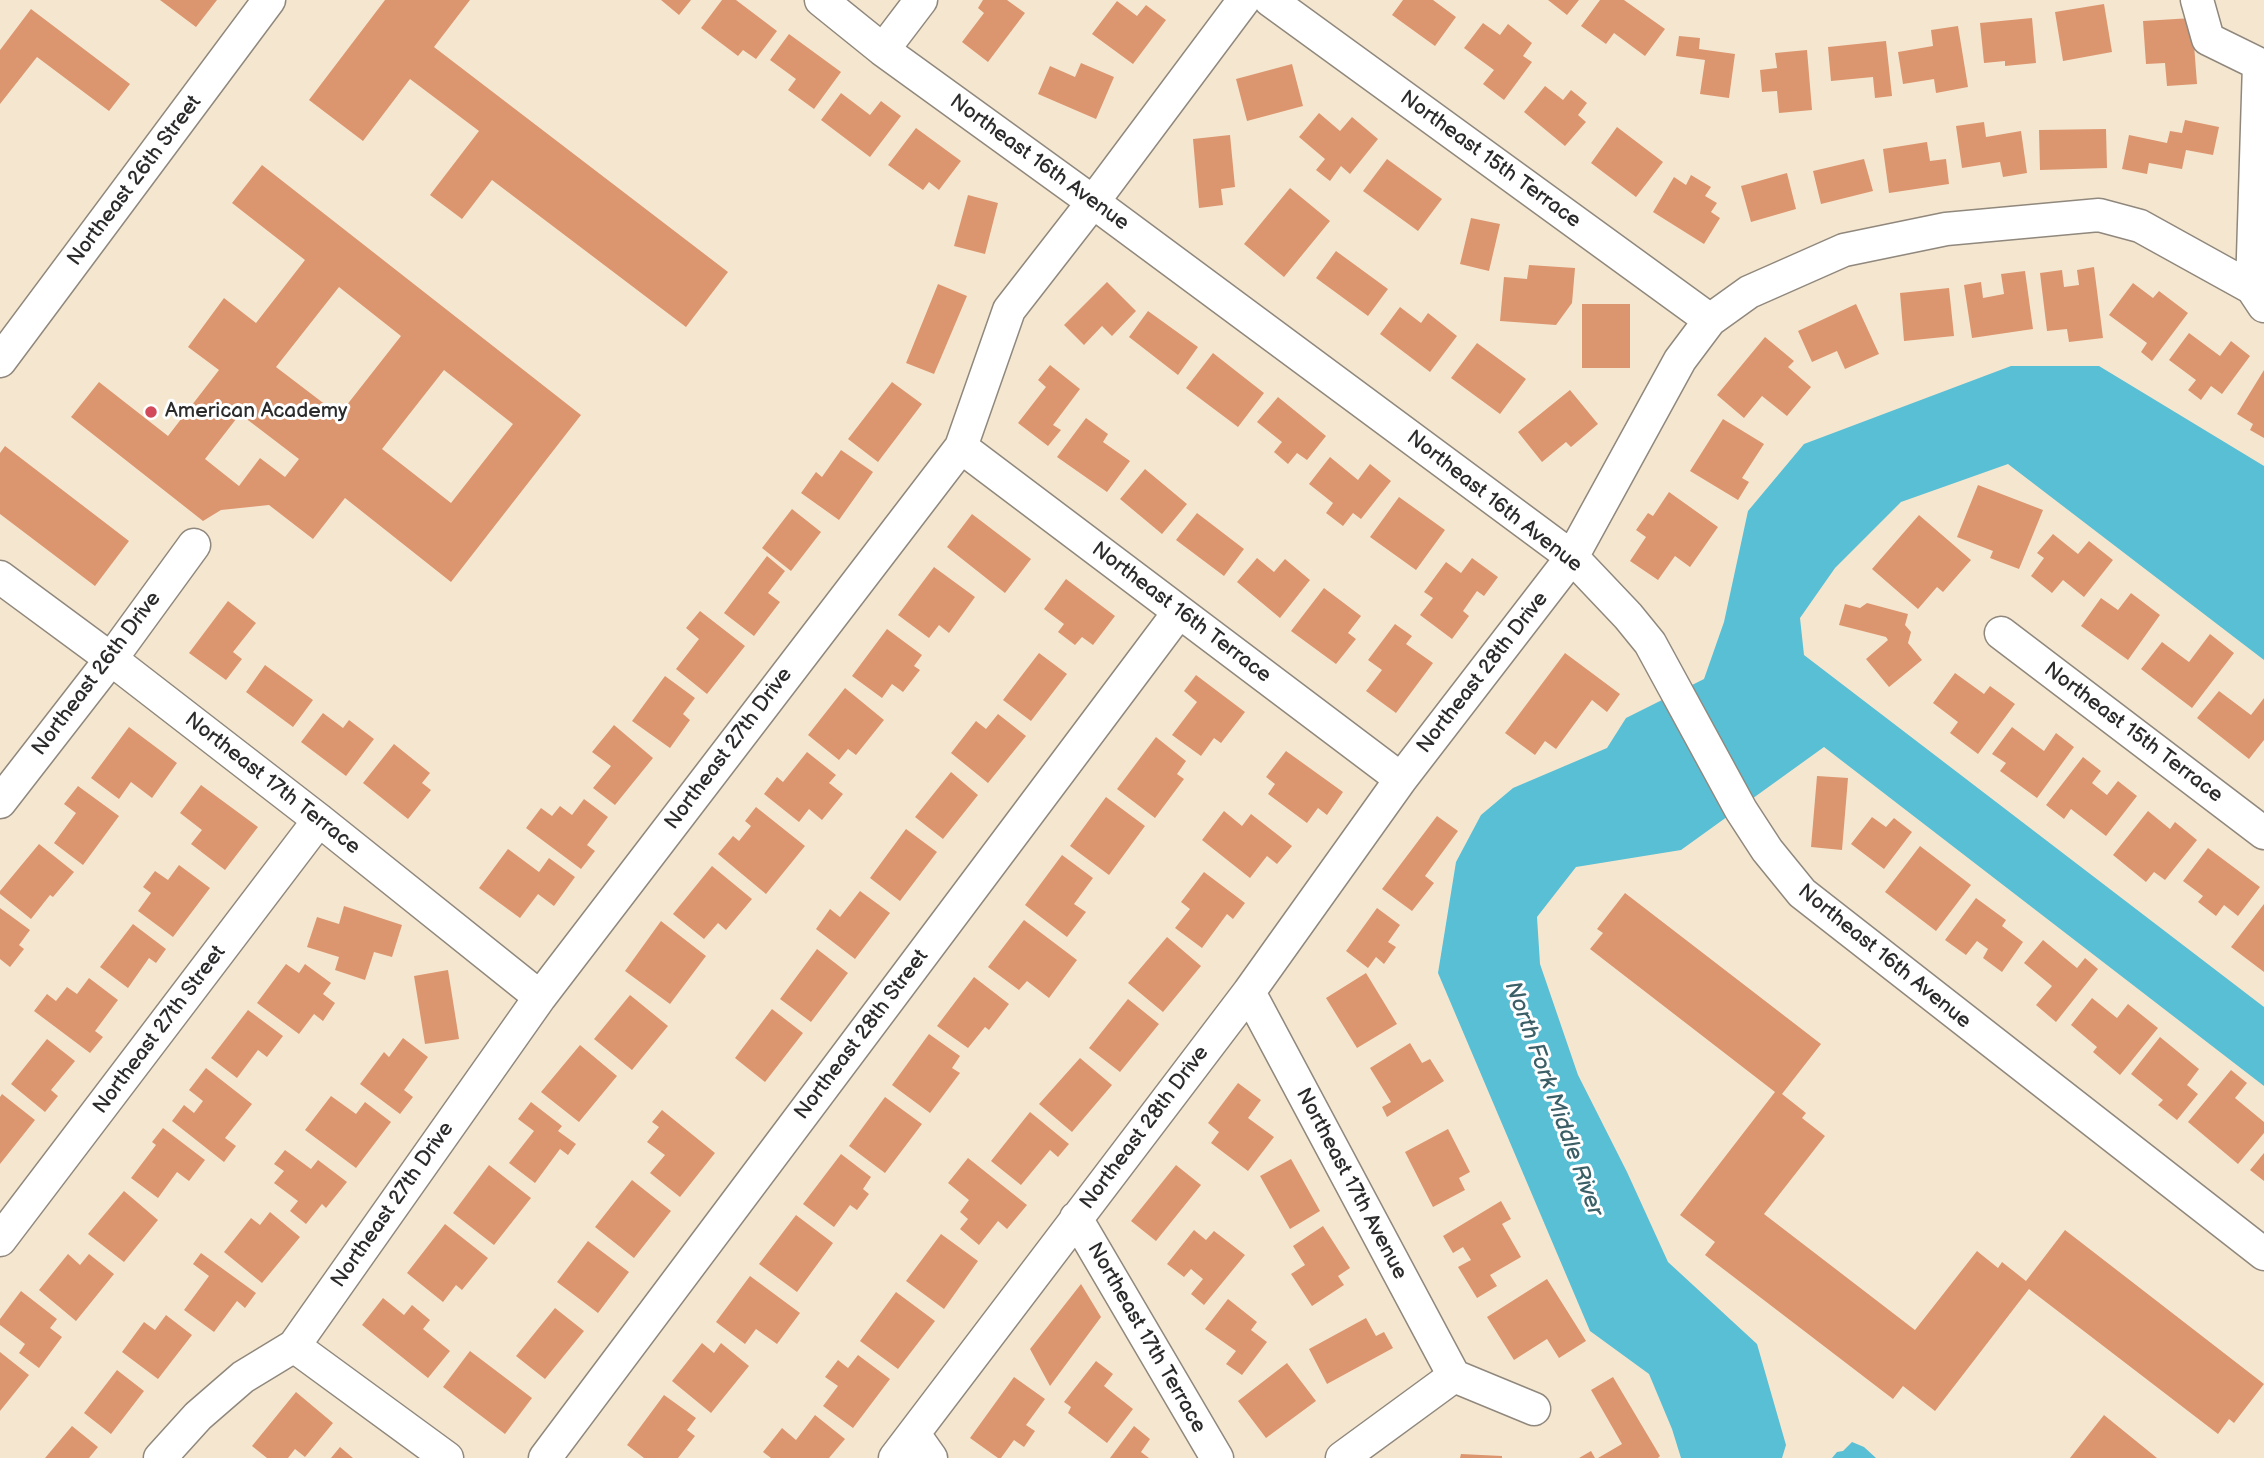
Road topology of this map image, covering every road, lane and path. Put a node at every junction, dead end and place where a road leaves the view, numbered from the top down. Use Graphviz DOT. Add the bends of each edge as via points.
graph roads {
  1 [pos="269,0"];
  2 [pos="821,0"];
  3 [pos="921,0"];
  4 [pos="1244,0"];
  5 [pos="1270,0"];
  6 [pos="2197,0"];
  7 [pos="884,50"];
  8 [pos="1093,202"];
  9 [pos="2258,297"];
  10 [pos="1710,320"];
  11 [pos="0,361"];
  12 [pos="961,447"];
  13 [pos="194,545"];
  14 [pos="1572,557"];
  15 [pos="0,578"];
  16 [pos="1179,612"];
  17 [pos="2001,633"];
  18 [pos="111,659"];
  19 [pos="1401,779"];
  20 [pos="0,802"];
  21 [pos="320,820"];
  22 [pos="2264,833"];
  23 [pos="1249,992"];
  24 [pos="540,997"];
  25 [pos="1076,1218"];
  26 [pos="0,1240"];
  27 [pos="2264,1254"];
  28 [pos="294,1346"];
  29 [pos="1454,1376"];
  30 [pos="1534,1409"];
  31 [pos="913,1450"];
  32 [pos="160,1458"];
  33 [pos="447,1458"];
  34 [pos="545,1458"];
  35 [pos="1217,1458"];
  36 [pos="1342,1458"];
  1 -- 11 [label="street, Northeast 26th Street"];
  2 -- 7 [label="street, Northeast 16th Avenue"];
  3 -- 7 [label="street"];
  4 -- 8 [label="street, Northeast 27th Drive"];
  5 -- 10 [label="street, Northeast 15th Terrace"];
  6 -- 9 [label="street" via="2208,39 2259,64"];
  7 -- 8 [label="street, Northeast 16th Avenue"];
  8 -- 12 [label="street, Northeast 27th Drive" via="1009,310"];
  8 -- 14 [label="street, Northeast 16th Avenue"];
  9 -- 10 [label="street, Northeast 28th Drive" via="2140,226 2099,215 1946,229 1844,250 1749,292"];
  10 -- 14 [label="street, Northeast 28th Drive" via="1680,360"];
  12 -- 16 [label="street, Northeast 16th Terrace"];
  12 -- 24 [label="street, Northeast 27th Drive"];
  13 -- 18 [label="street, Northeast 26th Drive"];
  14 -- 19 [label="street, Northeast 28th Drive"];
  14 -- 27 [label="street, Northeast 16th Avenue" via="1650,643 1741,810 1801,892"];
  15 -- 18 [label="street, Northeast 17th Terrace"];
  16 -- 19 [label="street, Northeast 16th Terrace"];
  16 -- 34 [label="street, Northeast 28th Street"];
  17 -- 22 [label="street, Northeast 15th Terrace"];
  18 -- 20 [label="street, Northeast 26th Drive"];
  18 -- 21 [label="street, Northeast 17th Terrace"];
  19 -- 23 [label="street, Northeast 28th Drive"];
  21 -- 24 [label="street, Northeast 17th Terrace"];
  21 -- 26 [label="street, Northeast 27th Street"];
  23 -- 25 [label="street, Northeast 28th Drive"];
  23 -- 29 [label="street, Northeast 17th Avenue"];
  24 -- 28 [label="street, Northeast 27th Drive"];
  25 -- 31 [label="street, Northeast 28th Drive"];
  25 -- 35 [label="street, Northeast 17th Terrace"];
  28 -- 32 [label="street, Northeast 27th Drive" via="243,1377 198,1416"];
  28 -- 33 [label="street"];
  29 -- 30 [label="street"];
  29 -- 36 [label="street"];
}
